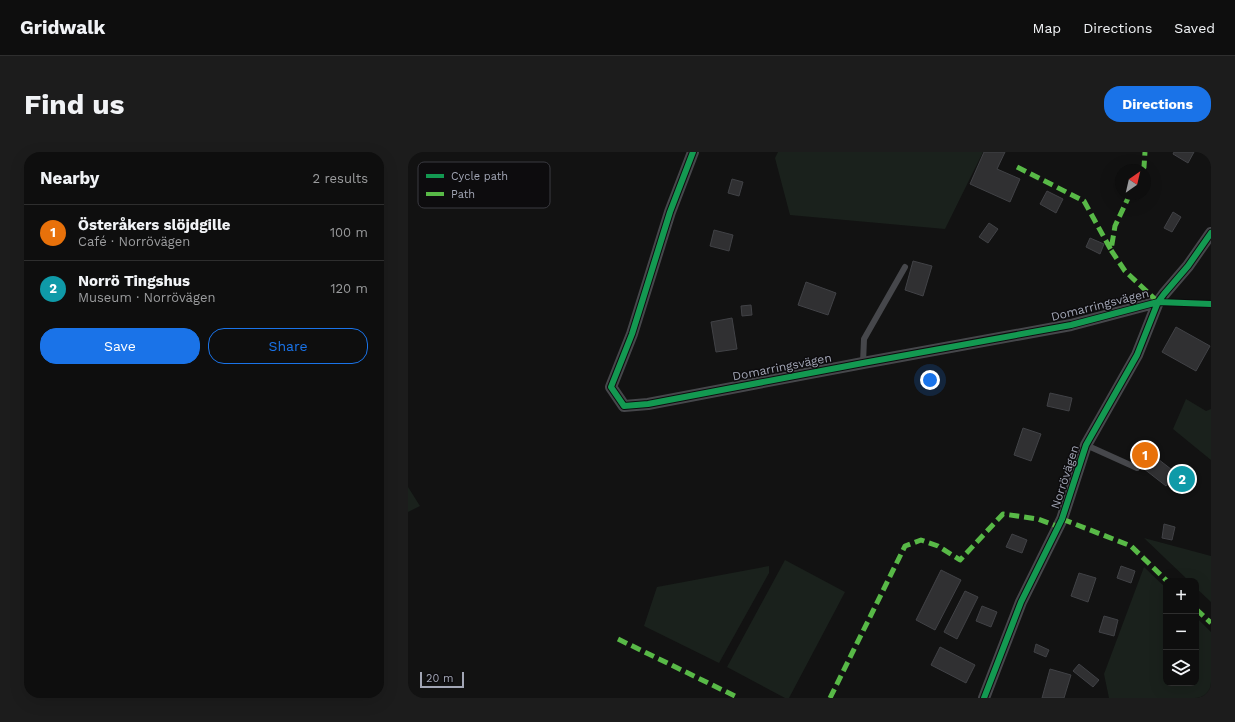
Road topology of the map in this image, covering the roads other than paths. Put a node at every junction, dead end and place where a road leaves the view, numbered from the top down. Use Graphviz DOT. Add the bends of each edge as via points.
graph roads {
  1 [pos="694,152"];
  2 [pos="1211,233"];
  3 [pos="904,267"];
  4 [pos="1158,302"];
  5 [pos="863,363"];
  6 [pos="1086,445"];
  7 [pos="1137,468"];
  8 [pos="984,698"];
  1 -- 5 [label="street, Domarringsvägen" via="670,212 632,334 611,387 624,406 648,404"];
  2 -- 4 [label="street, Norrövägen"];
  3 -- 5 [label="lane" via="864,339"];
  4 -- 5 [label="street, Domarringsvägen" via="1071,325"];
  4 -- 6 [label="street, Norrövägen" via="1137,355"];
  6 -- 7 [label="lane"];
  6 -- 8 [label="street, Norrövägen" via="1062,519 1021,602"];
}
